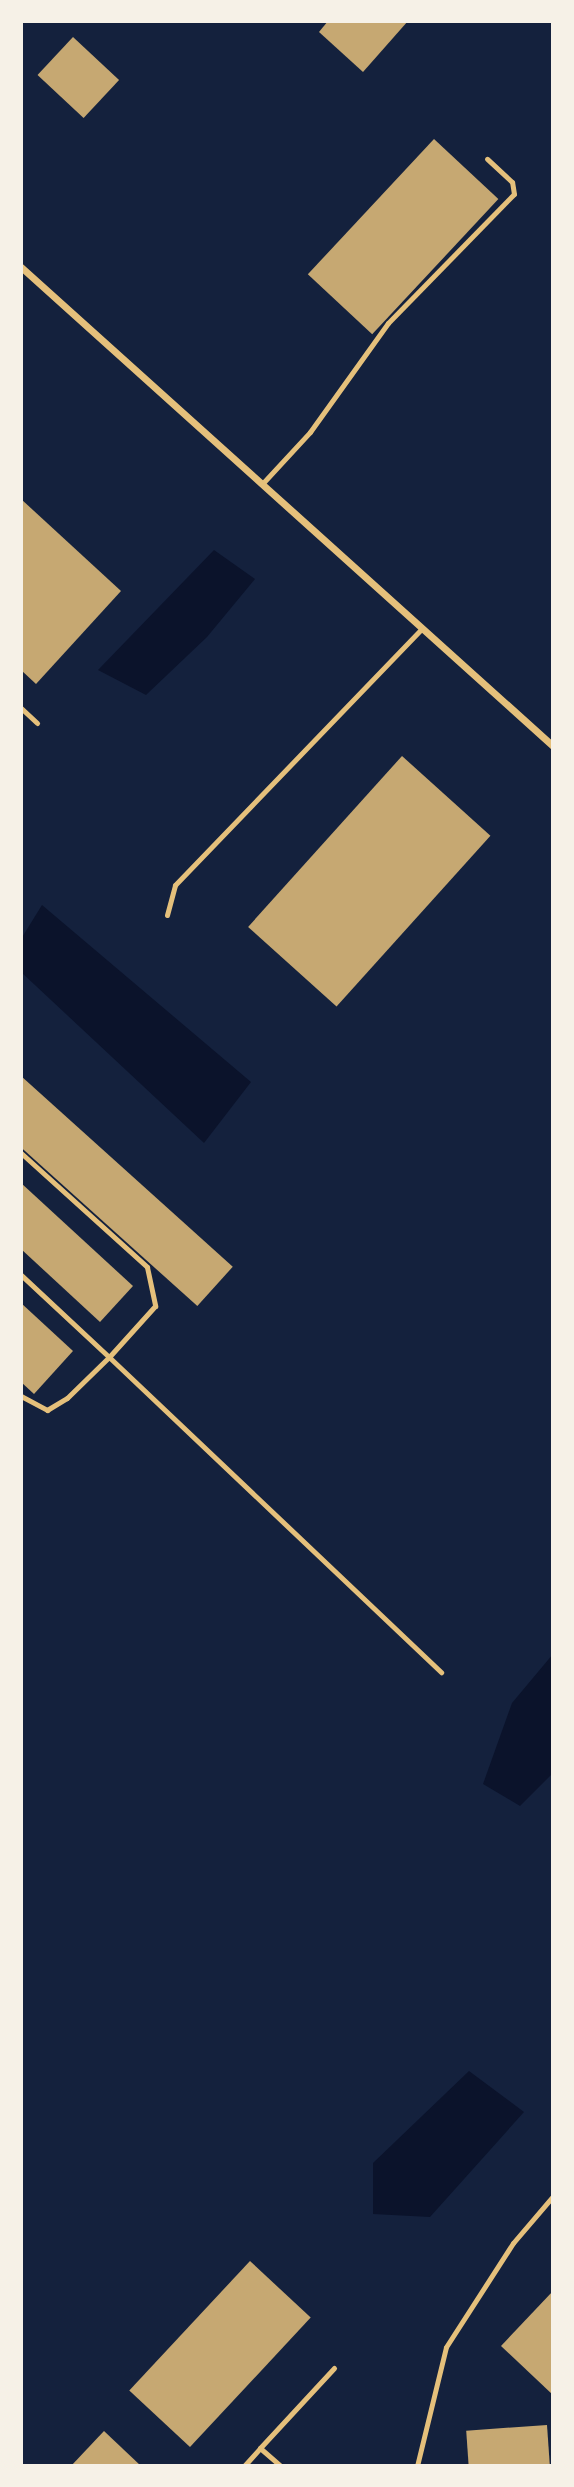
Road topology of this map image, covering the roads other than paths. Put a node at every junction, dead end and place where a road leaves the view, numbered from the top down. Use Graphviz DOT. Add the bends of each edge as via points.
graph roads {
  1 [pos="487,159"];
  2 [pos="21,267"];
  3 [pos="261,484"];
  4 [pos="422,628"];
  5 [pos="21,708"];
  6 [pos="37,723"];
  7 [pos="553,746"];
  8 [pos="166,915"];
  9 [pos="21,1153"];
  10 [pos="21,1275"];
  11 [pos="109,1357"];
  12 [pos="21,1396"];
  13 [pos="441,1672"];
  14 [pos="553,2196"];
  15 [pos="334,2368"];
  16 [pos="260,2448"];
  17 [pos="244,2466"];
  18 [pos="281,2466"];
  19 [pos="417,2466"];
  1 -- 3 [label="lane" via="512,182 514,194 388,323 310,432"];
  2 -- 3 [label="street"];
  3 -- 4 [label="street"];
  4 -- 7 [label="street"];
  4 -- 8 [label="lane" via="175,885"];
  5 -- 6 [label="lane"];
  9 -- 11 [label="lane" via="147,1267 155,1306"];
  10 -- 11 [label="lane"];
  11 -- 12 [label="lane" via="67,1398 47,1410"];
  11 -- 13 [label="lane"];
  14 -- 19 [label="lane" via="513,2243 446,2347"];
  15 -- 16 [label="lane"];
  16 -- 17 [label="lane"];
  16 -- 18 [label="lane"];
}
